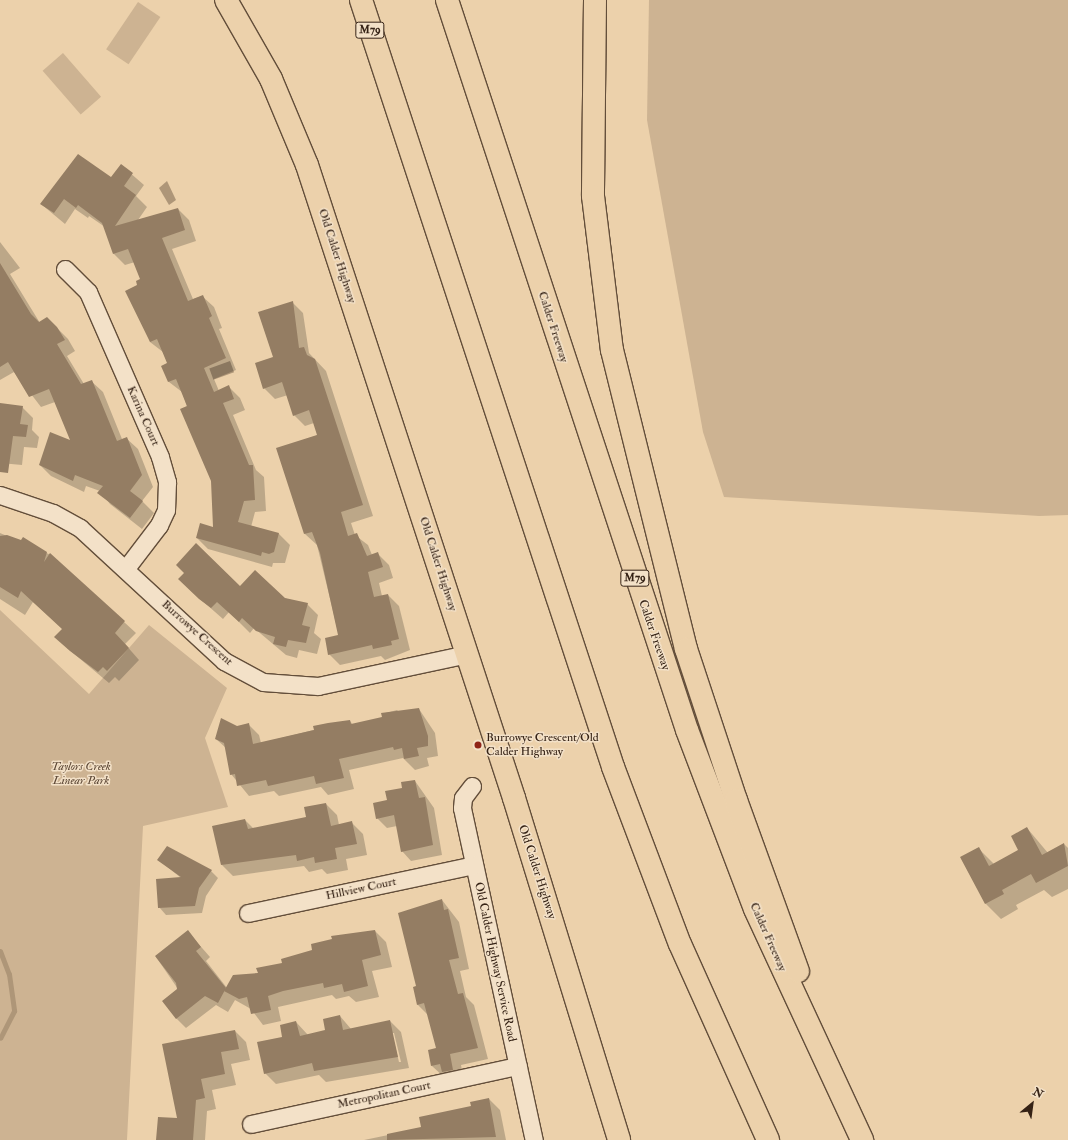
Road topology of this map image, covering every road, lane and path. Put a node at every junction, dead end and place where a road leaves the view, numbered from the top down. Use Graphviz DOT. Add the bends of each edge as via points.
graph roads {
  1 [pos="226,0"];
  2 [pos="359,0"];
  3 [pos="447,0"];
  4 [pos="595,0"];
  5 [pos="65,269"];
  6 [pos="0,495"];
  7 [pos="127,568"];
  8 [pos="468,654"];
  9 [pos="472,786"];
  10 [pos="474,865"];
  11 [pos="248,913"];
  12 [pos="518,1066"];
  13 [pos="251,1124"];
  14 [pos="534,1140"];
  15 [pos="619,1140"];
  16 [pos="768,1140"];
  17 [pos="862,1140"];
  18 [pos="867,1140"];
  1 -- 8 [label="main road, Old Calder Highway" via="271,79 307,165"];
  2 -- 16 [label="main road" via="613,767 680,944"];
  3 -- 17 [label="main road, Calder Freeway / M79" via="692,745 755,909"];
  4 -- 18 [label="main road" via="591,127 598,260 612,350 653,524 686,649 736,800 798,972"];
  5 -- 7 [label="street, Karina Court" via="88,292 164,471 168,494 166,510 150,540"];
  6 -- 7 [label="street, Burrowye Crescent" via="53,513 80,528"];
  7 -- 8 [label="street, Burrowye Crescent" via="224,661 262,682 318,686"];
  8 -- 15 [label="main road, Old Calder Highway"];
  9 -- 10 [label="street, Old Calder Highway Service Road" via="462,803"];
  10 -- 11 [label="street, Hillview Court"];
  10 -- 12 [label="street, Old Calder Highway Service Road"];
  12 -- 13 [label="street, Metropolitan Court"];
  12 -- 14 [label="street, Old Calder Highway Service Road"];
}
